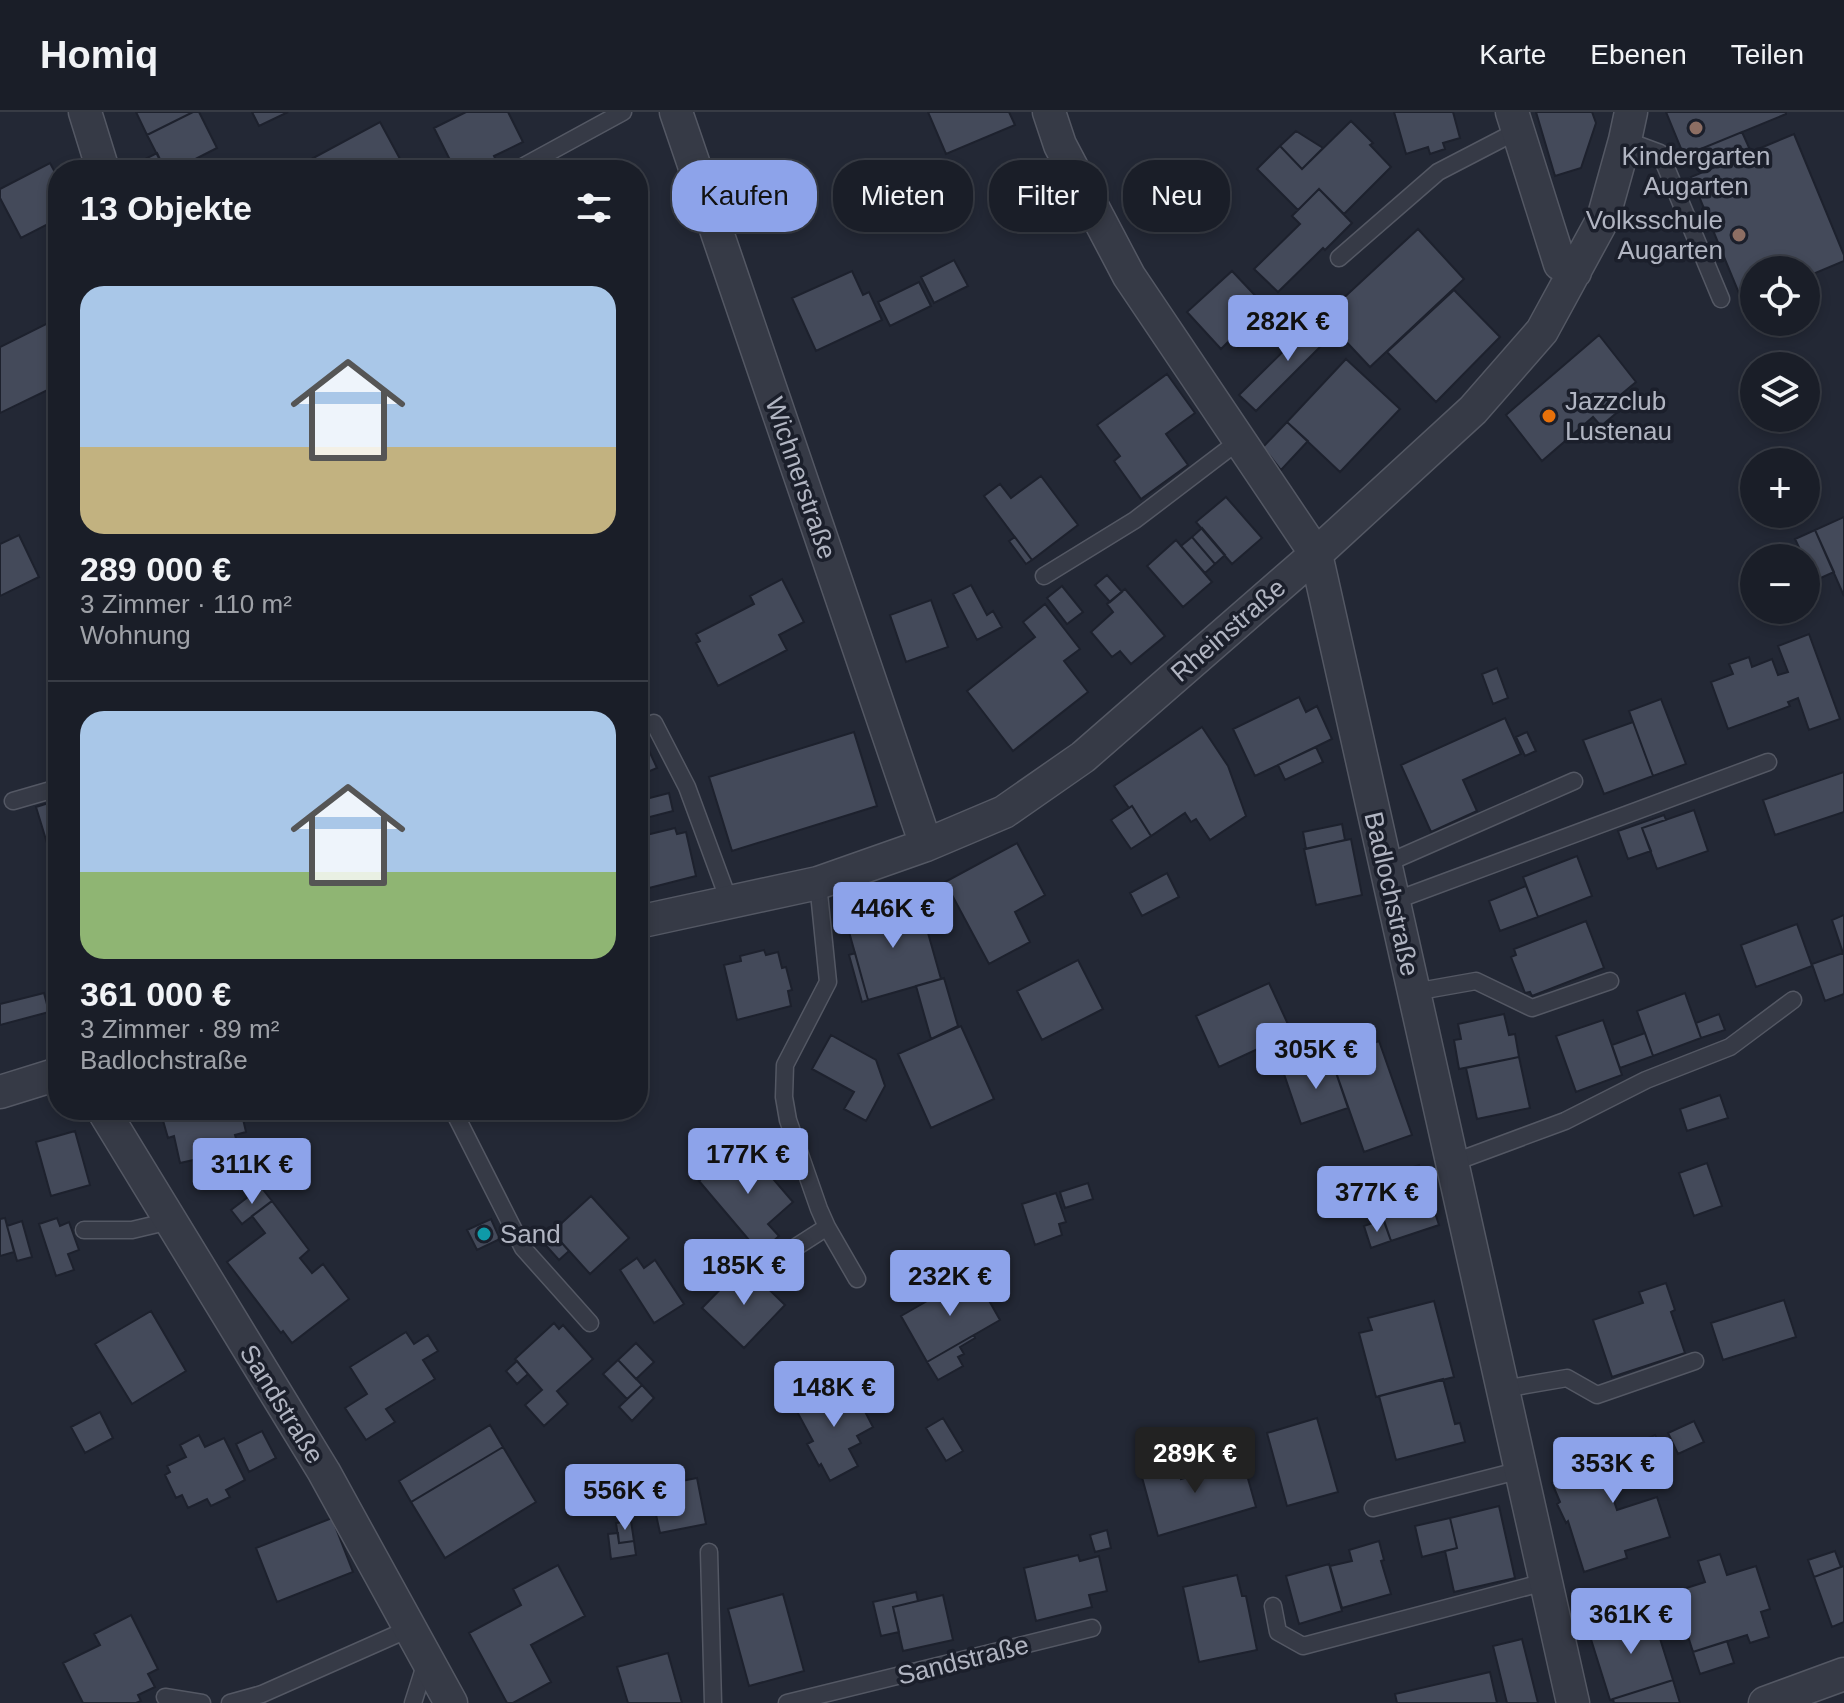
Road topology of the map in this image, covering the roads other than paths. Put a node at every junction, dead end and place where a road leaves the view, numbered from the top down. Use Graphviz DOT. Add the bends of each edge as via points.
graph roads {
  1 [pos="85,112"];
  2 [pos="623,112"];
  3 [pos="676,112"];
  4 [pos="1049,112"];
  5 [pos="1514,122"];
  6 [pos="1628,126"];
  7 [pos="100,160"];
  8 [pos="535,160"];
  9 [pos="1339,258"];
  10 [pos="1575,272"];
  11 [pos="1721,299"];
  12 [pos="1240,440"];
  13 [pos="1316,554"];
  14 [pos="1044,576"];
  15 [pos="654,723"];
  16 [pos="1768,762"];
  17 [pos="1574,781"];
  18 [pos="48,791"];
  19 [pos="13,801"];
  20 [pos="926,845"];
  21 [pos="1385,864"];
  22 [pos="818,883"];
  23 [pos="729,901"];
  24 [pos="1394,901"];
  25 [pos="648,920"];
  26 [pos="1610,981"];
  27 [pos="1414,992"];
  28 [pos="1793,1000"];
  29 [pos="48,1077"];
  30 [pos="0,1092"];
  31 [pos="109,1120"];
  32 [pos="458,1120"];
  33 [pos="1452,1163"];
  34 [pos="170,1221"];
  35 [pos="827,1227"];
  36 [pos="84,1230"];
  37 [pos="782,1256"];
  38 [pos="857,1279"];
  39 [pos="590,1323"];
  40 [pos="1695,1361"];
  41 [pos="1503,1389"];
  42 [pos="1521,1470"];
  43 [pos="1373,1508"];
  44 [pos="709,1552"];
  45 [pos="1545,1582"];
  46 [pos="1273,1606"];
  47 [pos="411,1628"];
  48 [pos="1092,1628"];
  49 [pos="427,1658"];
  50 [pos="1844,1674"];
  51 [pos="165,1697"];
  52 [pos="202,1703"];
  53 [pos="230,1703"];
  54 [pos="413,1703"];
  55 [pos="451,1703"];
  56 [pos="713,1703"];
  57 [pos="787,1703"];
  58 [pos="1573,1703"];
  59 [pos="1765,1703"];
  1 -- 7 [label="street"];
  2 -- 8 [label="lane"];
  3 -- 20 [label="street, Wichnerstraße"];
  4 -- 12 [label="street" via="1060,145 1129,276"];
  5 -- 9 [label="lane" via="1438,172"];
  5 -- 10 [label="street" via="1560,264"];
  6 -- 10 [label="street, Rheinstraße" via="1603,219"];
  6 -- 11 [label="lane" via="1660,153"];
  10 -- 13 [label="street, Rheinstraße" via="1542,331 1473,410"];
  12 -- 13 [label="street"];
  12 -- 14 [label="lane" via="1135,520"];
  13 -- 20 [label="street, Rheinstraße" via="1083,757 1004,812"];
  13 -- 21 [label="street, Badlochstraße"];
  15 -- 23 [label="lane" via="687,787"];
  16 -- 24 [label="lane"];
  17 -- 21 [label="lane"];
  18 -- 19 [label="lane"];
  20 -- 22 [label="street, Rheinstraße"];
  21 -- 24 [label="street, Badlochstraße"];
  22 -- 23 [label="street, Rheinstraße"];
  22 -- 35 [label="lane" via="828,982 785,1065 784,1097"];
  23 -- 25 [label="street, Rheinstraße"];
  24 -- 27 [label="street, Badlochstraße"];
  26 -- 27 [label="lane" via="1532,1008 1476,981"];
  27 -- 33 [label="street, Badlochstraße"];
  28 -- 33 [label="lane" via="1730,1047 1646,1080 1565,1121"];
  29 -- 30 [label="street"];
  31 -- 34 [label="street, Sandstraße"];
  32 -- 39 [label="lane" via="523,1248"];
  33 -- 41 [label="street, Badlochstraße"];
  34 -- 36 [label="lane" via="132,1230"];
  34 -- 47 [label="street, Sandstraße" via="324,1472"];
  35 -- 37 [label="lane"];
  35 -- 38 [label="lane"];
  40 -- 41 [label="lane" via="1597,1395 1567,1378"];
  41 -- 42 [label="street, Badlochstraße"];
  42 -- 43 [label="lane"];
  42 -- 45 [label="street, Badlochstraße"];
  44 -- 56 [label="lane"];
  45 -- 46 [label="lane" via="1303,1646 1278,1632"];
  45 -- 58 [label="street, Badlochstraße"];
  47 -- 49 [label="street, Sandstraße"];
  47 -- 53 [label="lane"];
  48 -- 57 [label="lane, Sandstraße"];
  49 -- 54 [label="lane"];
  49 -- 55 [label="street, Sandstraße"];
  50 -- 59 [label="street"];
  51 -- 52 [label="lane"];
}
